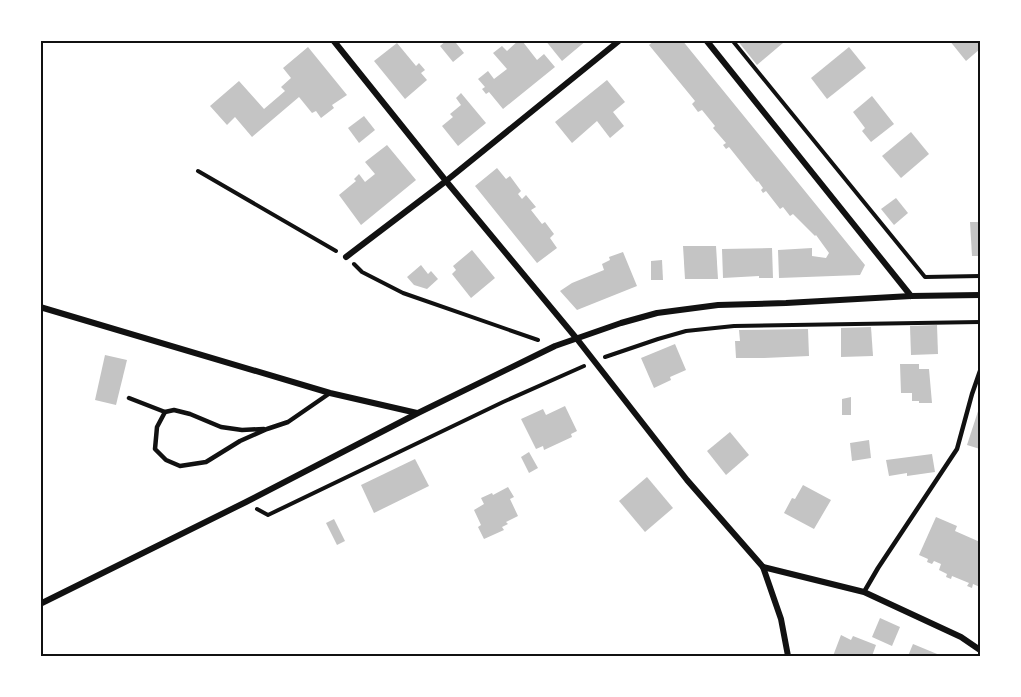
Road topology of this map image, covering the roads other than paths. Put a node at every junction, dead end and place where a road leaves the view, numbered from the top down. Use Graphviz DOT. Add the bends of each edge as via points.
graph roads {
  1 [pos="333,40"];
  2 [pos="620,40"];
  3 [pos="706,40"];
  4 [pos="446,181"];
  5 [pos="346,257"];
  6 [pos="981,295"];
  7 [pos="911,296"];
  8 [pos="40,307"];
  9 [pos="577,339"];
  10 [pos="981,372"];
  11 [pos="330,393"];
  12 [pos="129,398"];
  13 [pos="165,412"];
  14 [pos="418,414"];
  15 [pos="267,429"];
  16 [pos="763,567"];
  17 [pos="864,592"];
  18 [pos="40,604"];
  19 [pos="981,650"];
  20 [pos="788,657"];
  1 -- 4 [label="street"];
  2 -- 4 [label="street"];
  3 -- 7 [label="street"];
  4 -- 5 [label="street"];
  4 -- 9 [label="street"];
  6 -- 7 [label="street"];
  7 -- 9 [label="street" via="691,308 657,313"];
  8 -- 11 [label="street"];
  9 -- 14 [label="street" via="555,346"];
  9 -- 16 [label="street" via="687,480"];
  10 -- 17 [label="lane" via="957,448"];
  11 -- 14 [label="street"];
  11 -- 15 [label="lane" via="288,422"];
  12 -- 13 [label="lane"];
  13 -- 15 [label="lane" via="190,414 221,427"];
  13 -- 15 [label="lane" via="157,427 155,449 180,466 206,462"];
  14 -- 18 [label="street"];
  16 -- 17 [label="street"];
  16 -- 20 [label="street" via="781,620"];
  17 -- 19 [label="street"];
}
